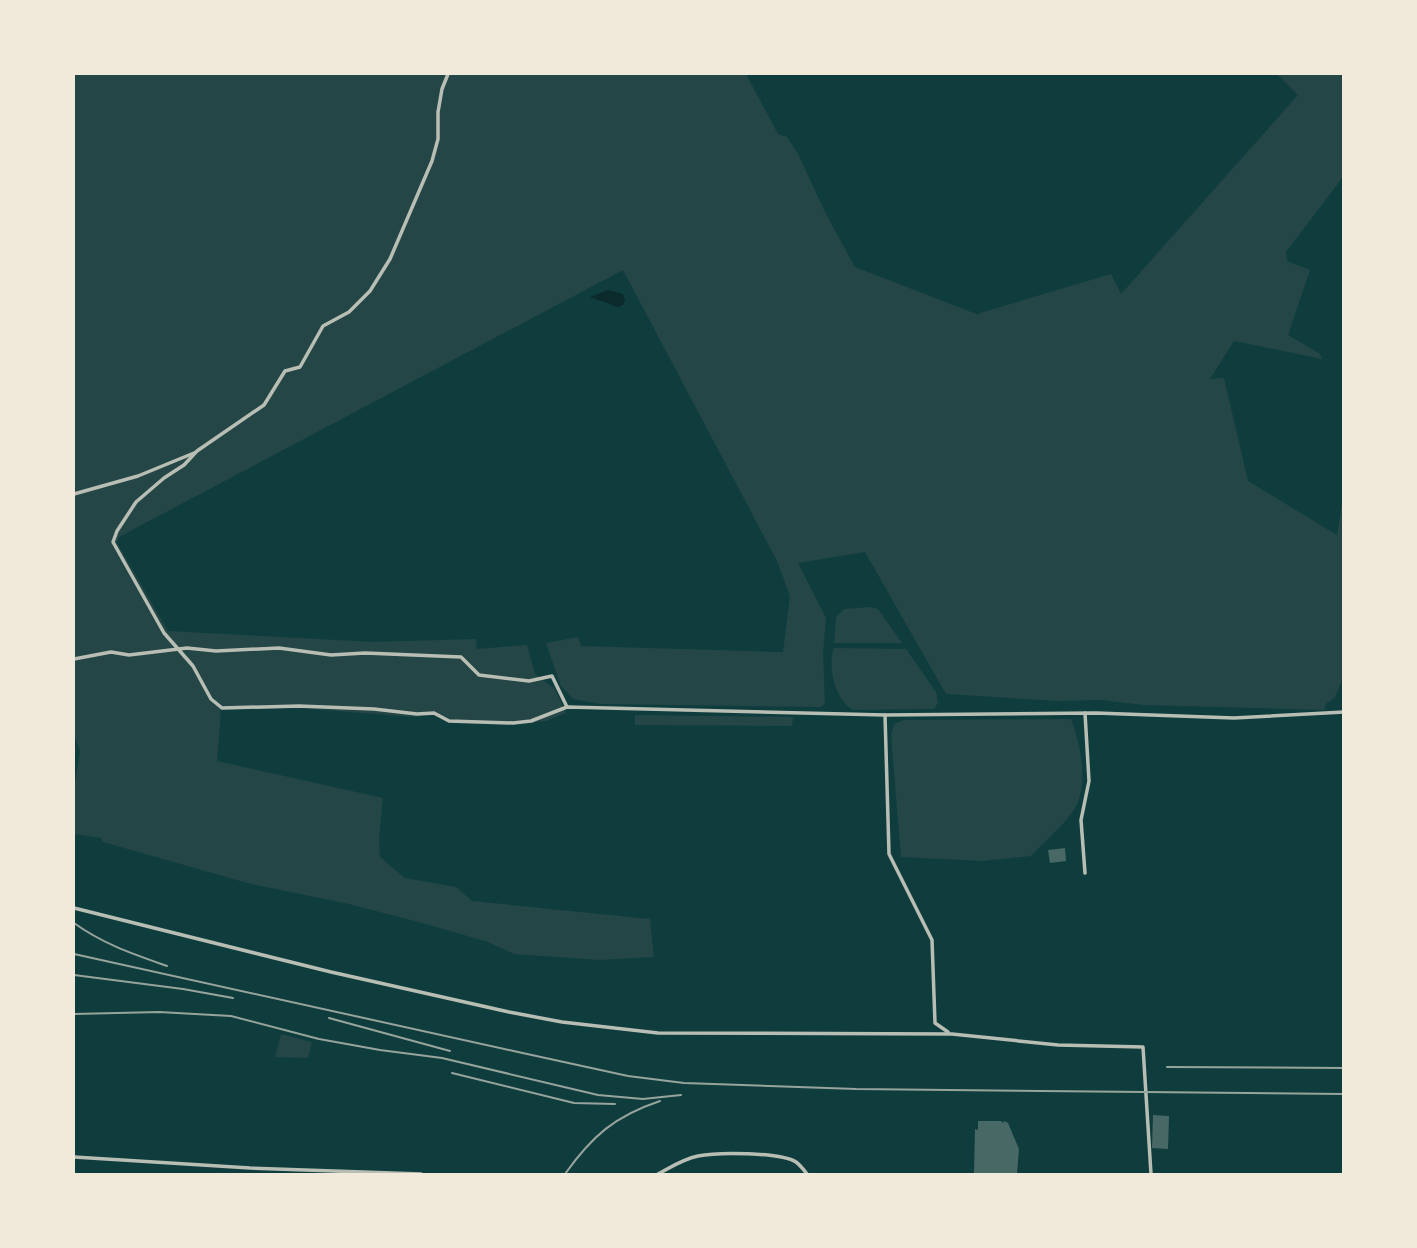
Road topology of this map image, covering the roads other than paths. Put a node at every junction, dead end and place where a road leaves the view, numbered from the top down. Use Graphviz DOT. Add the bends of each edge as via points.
graph roads {
  1 [pos="448,74"];
  2 [pos="197,451"];
  3 [pos="74,494"];
  4 [pos="179,649"];
  5 [pos="74,659"];
  6 [pos="567,707"];
  7 [pos="1343,712"];
  8 [pos="1085,713"];
  9 [pos="885,715"];
  10 [pos="1085,873"];
  11 [pos="74,908"];
  12 [pos="952,1034"];
  13 [pos="74,1157"];
  14 [pos="421,1174"];
  15 [pos="658,1174"];
  16 [pos="807,1174"];
  17 [pos="1151,1174"];
  1 -- 2 [label="street" via="432,161 390,260 370,291 349,312 323,326 300,367 285,371 264,405"];
  2 -- 3 [label="street" via="138,476"];
  2 -- 4 [label="street" via="136,502 113,542 164,633"];
  4 -- 5 [label="street"];
  4 -- 6 [label="street" via="279,648 331,655 461,657 479,674 529,681 552,676"];
  4 -- 6 [label="street" via="211,699 222,708 374,709 513,723"];
  6 -- 9 [label="street"];
  7 -- 8 [label="street" via="1234,718"];
  8 -- 9 [label="street"];
  8 -- 10 [label="street" via="1089,781 1081,820"];
  9 -- 12 [label="street" via="889,854 932,940 935,1023"];
  11 -- 12 [label="street" via="331,972 562,1022 658,1032"];
  12 -- 17 [label="street" via="1058,1045 1143,1047"];
  13 -- 14 [label="street"];
  15 -- 16 [label="street" via="697,1156 740,1154 795,1161"];
}
